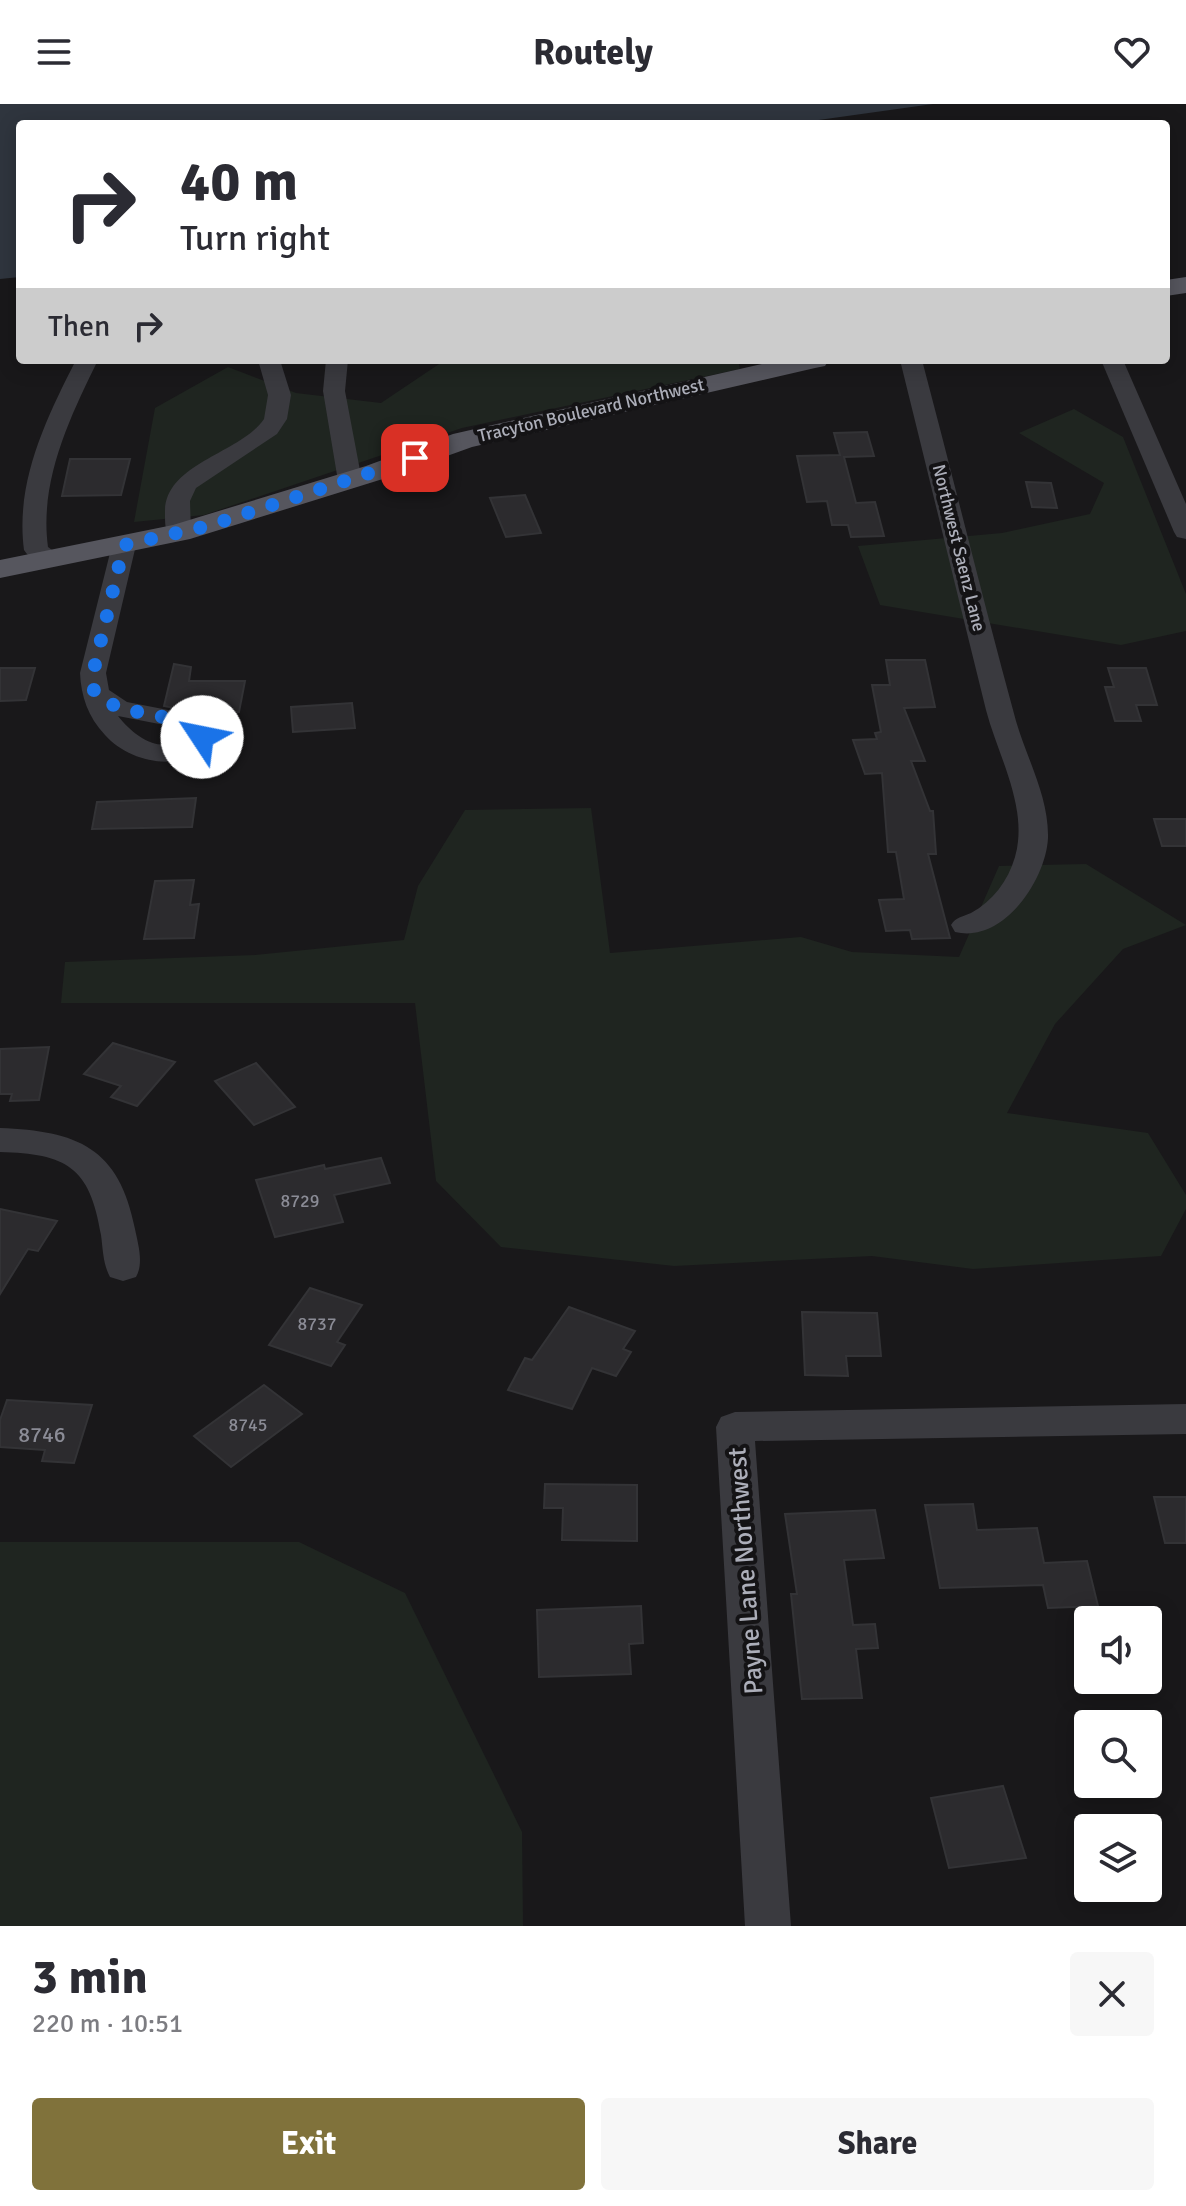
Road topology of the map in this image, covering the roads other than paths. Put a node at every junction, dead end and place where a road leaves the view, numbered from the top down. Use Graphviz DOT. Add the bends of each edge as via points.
graph roads {
  1 [pos="85,364"];
  2 [pos="267,364"];
  3 [pos="337,364"];
  4 [pos="797,364"];
  5 [pos="912,364"];
  6 [pos="1114,364"];
  7 [pos="350,481"];
  8 [pos="1186,532"];
  9 [pos="179,533"];
  10 [pos="124,545"];
  11 [pos="52,559"];
  12 [pos="0,569"];
  13 [pos="94,692"];
  14 [pos="966,925"];
  15 [pos="0,1140"];
  16 [pos="123,1268"];
  17 [pos="1186,1419"];
  18 [pos="768,1926"];
  1 -- 11 [label="street" via="67,398 31,532 36,550"];
  2 -- 9 [label="street" via="280,390 279,417 178,494"];
  3 -- 7 [label="street" via="334,391"];
  4 -- 7 [label="main road, Tracyton Boulevard Northwest" via="475,437"];
  5 -- 14 [label="street, Northwest Saenz Lane" via="1006,736 1032,808 1033,843 1023,875 1003,904 980,922"];
  6 -- 8 [label="street"];
  7 -- 9 [label="main road, Tracyton Boulevard Northwest"];
  9 -- 10 [label="main road, Tracyton Boulevard Northwest"];
  10 -- 11 [label="main road, Tracyton Boulevard Northwest"];
  10 -- 13 [label="street" via="93,673"];
  11 -- 12 [label="main road, Tracyton Boulevard Northwest"];
  15 -- 16 [label="street" via="74,1152 102,1173 116,1208"];
  17 -- 18 [label="street, Payne Lane Northwest" via="735,1427"];
}
